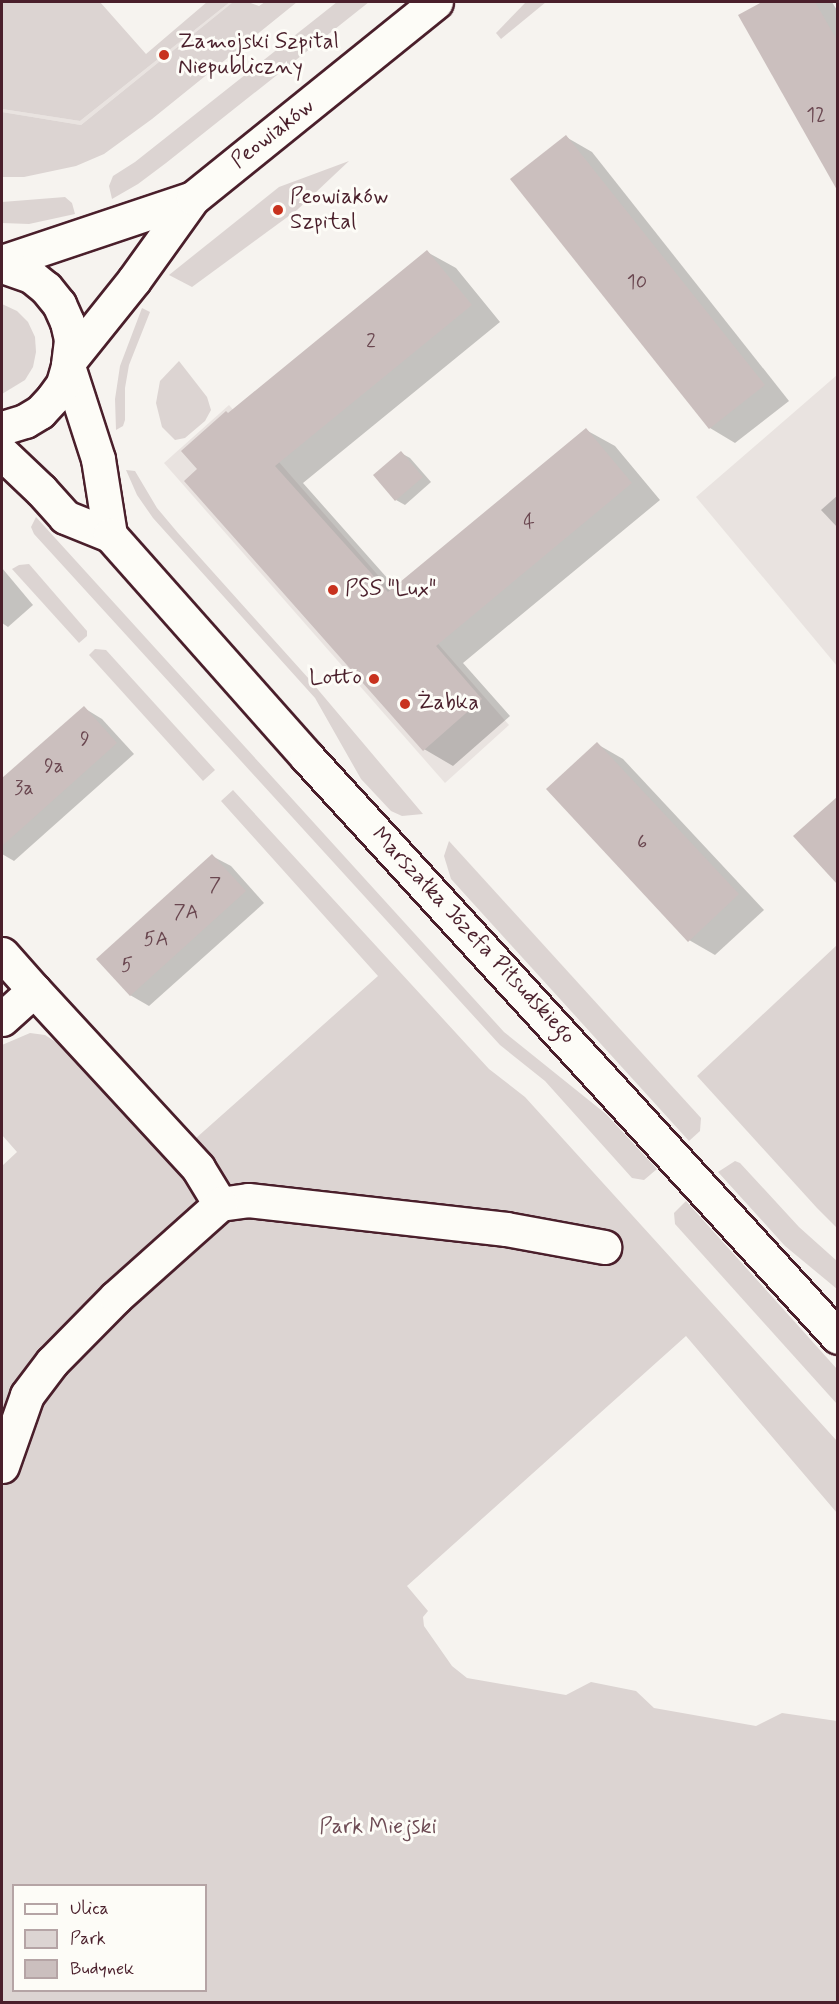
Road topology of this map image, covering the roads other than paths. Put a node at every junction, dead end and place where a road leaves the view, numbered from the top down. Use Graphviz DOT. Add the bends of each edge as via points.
graph roads {
  1 [pos="436,2"];
  2 [pos="193,198"];
  3 [pos="2,264"];
  4 [pos="69,363"];
  5 [pos="2,428"];
  6 [pos="2,453"];
  7 [pos="110,535"];
  8 [pos="6,959"];
  9 [pos="34,990"];
  10 [pos="2,1019"];
  11 [pos="220,1204"];
  12 [pos="604,1247"];
  13 [pos="837,1337"];
  14 [pos="2,1466"];
  1 -- 2 [label="street, Peowiaków"];
  2 -- 3 [label="street, Peowiaków"];
  2 -- 4 [label="street, Peowiaków"];
  3 -- 4 [label="street" via="31,276 59,303 69,331"];
  4 -- 5 [label="street" via="63,384 40,412"];
  4 -- 7 [label="street" via="98,459"];
  6 -- 7 [label="street, Marszałka Józefa Piłsudskiego" via="65,517"];
  7 -- 13 [label="street, Marszałka Józefa Piłsudskiego" via="307,757"];
  8 -- 9 [label="street"];
  9 -- 10 [label="street"];
  9 -- 11 [label="street" via="198,1168"];
  11 -- 12 [label="street" via="248,1200 345,1210 506,1229"];
  11 -- 14 [label="street" via="116,1297 52,1362 27,1395"];
}
